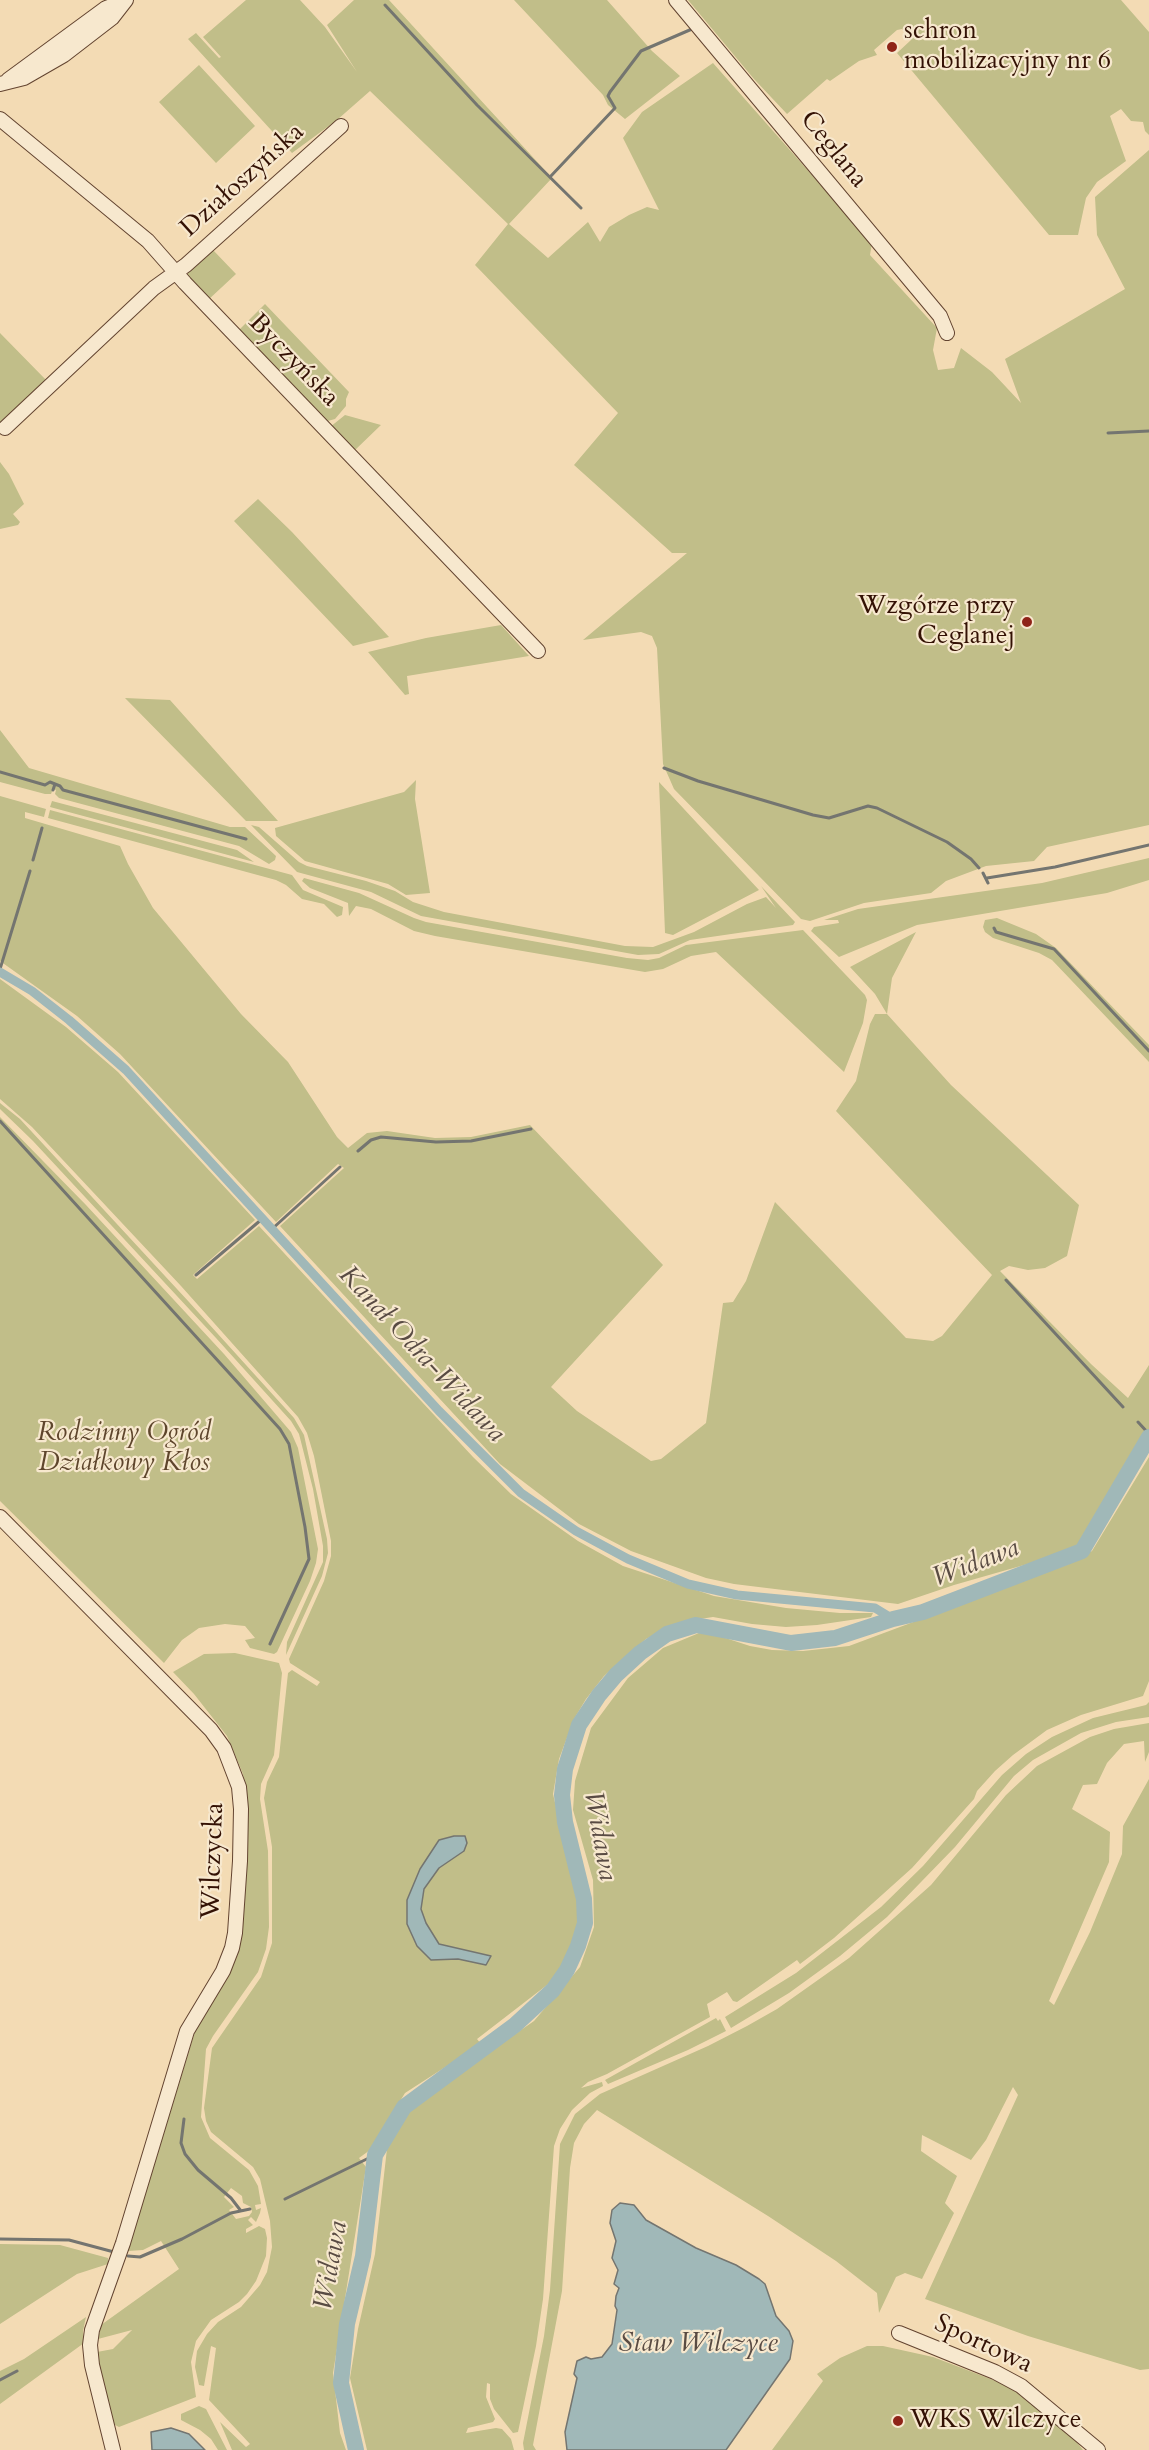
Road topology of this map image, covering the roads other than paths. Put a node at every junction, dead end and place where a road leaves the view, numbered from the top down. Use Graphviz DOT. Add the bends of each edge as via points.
graph roads {
  1 [pos="125,0"];
  2 [pos="676,0"];
  3 [pos="3,82"];
  4 [pos="0,119"];
  5 [pos="341,126"];
  6 [pos="176,272"];
  7 [pos="947,333"];
  8 [pos="5,428"];
  9 [pos="537,651"];
  10 [pos="0,1517"];
  11 [pos="899,2333"];
  12 [pos="1093,2448"];
  13 [pos="113,2450"];
  1 -- 3 [label="street" via="112,18 64,55 24,78"];
  2 -- 7 [label="street, Ceglana" via="940,316"];
  4 -- 6 [label="street, Byczyńska" via="123,219"];
  5 -- 6 [label="street, Działoszyńska"];
  6 -- 8 [label="street, Działoszyńska" via="154,288"];
  6 -- 9 [label="street, Byczyńska"];
  10 -- 13 [label="street, Wilczycka" via="211,1730 224,1748 239,1787 242,1809 232,1948 223,1971 187,2031 123,2243 95,2319 90,2345"];
  11 -- 12 [label="street, Sportowa" via="1021,2386"];
}
